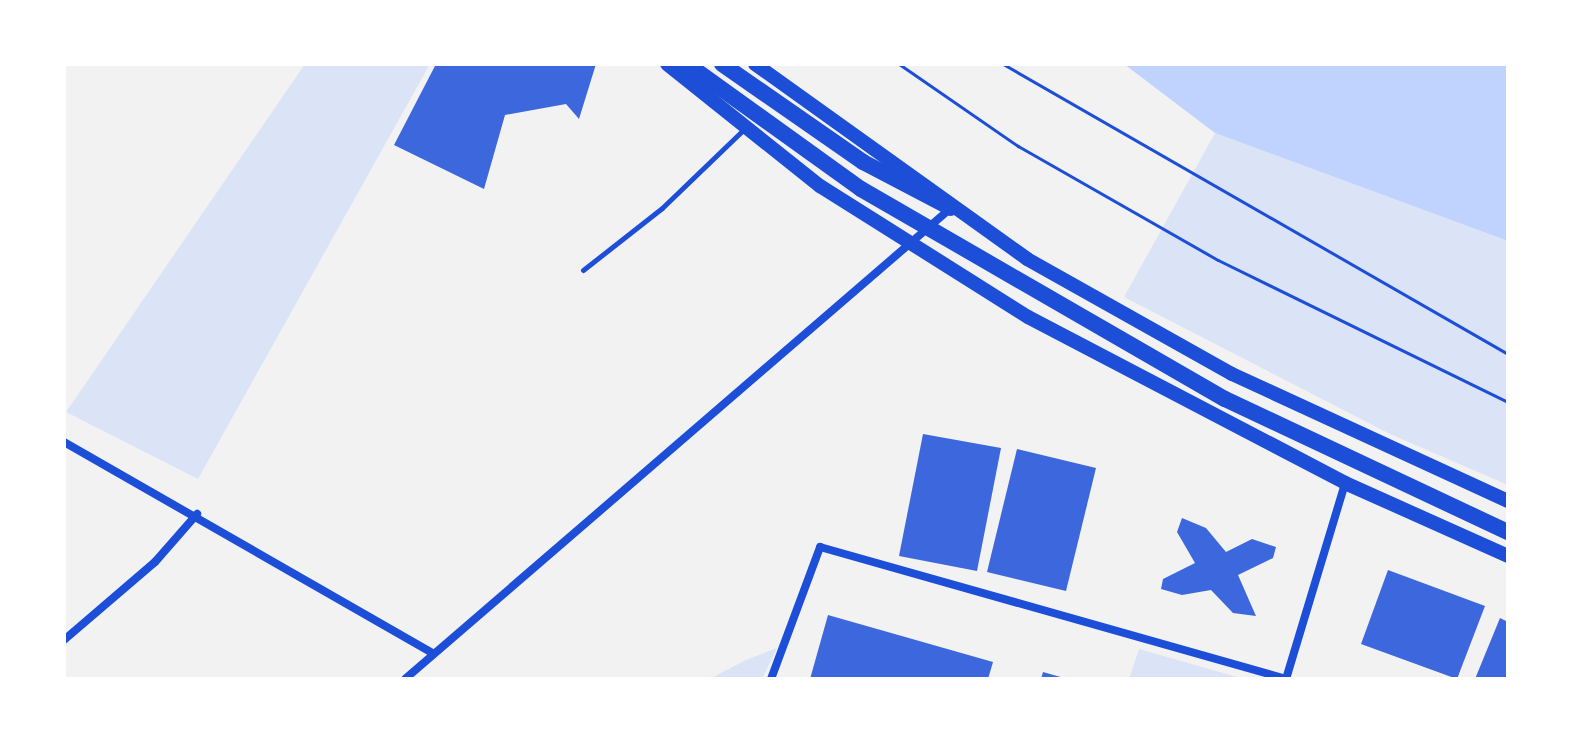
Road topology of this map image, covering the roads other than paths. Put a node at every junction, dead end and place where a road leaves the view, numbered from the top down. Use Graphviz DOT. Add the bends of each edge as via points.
graph roads {
  1 [pos="667,64"];
  2 [pos="687,64"];
  3 [pos="722,64"];
  4 [pos="755,64"];
  5 [pos="746,127"];
  6 [pos="951,208"];
  7 [pos="911,245"];
  8 [pos="583,270"];
  9 [pos="64,442"];
  10 [pos="1345,483"];
  11 [pos="1508,501"];
  12 [pos="197,514"];
  13 [pos="1508,532"];
  14 [pos="1508,556"];
  15 [pos="64,640"];
  16 [pos="432,653"];
  17 [pos="405,679"];
  18 [pos="771,679"];
  19 [pos="1285,679"];
  1 -- 5 [label="main road"];
  2 -- 13 [label="highway" via="861,189 1225,399"];
  3 -- 6 [label="highway" via="863,162"];
  4 -- 6 [label="main road"];
  5 -- 7 [label="main road"];
  5 -- 8 [label="lane" via="662,208"];
  6 -- 7 [label="street"];
  6 -- 11 [label="main road" via="1232,374"];
  7 -- 10 [label="main road" via="1028,317"];
  7 -- 16 [label="street"];
  9 -- 12 [label="street"];
  10 -- 14 [label="main road"];
  10 -- 19 [label="street"];
  12 -- 15 [label="street" via="155,562"];
  12 -- 16 [label="street"];
  16 -- 17 [label="street"];
  18 -- 19 [label="street" via="820,547"];
}
